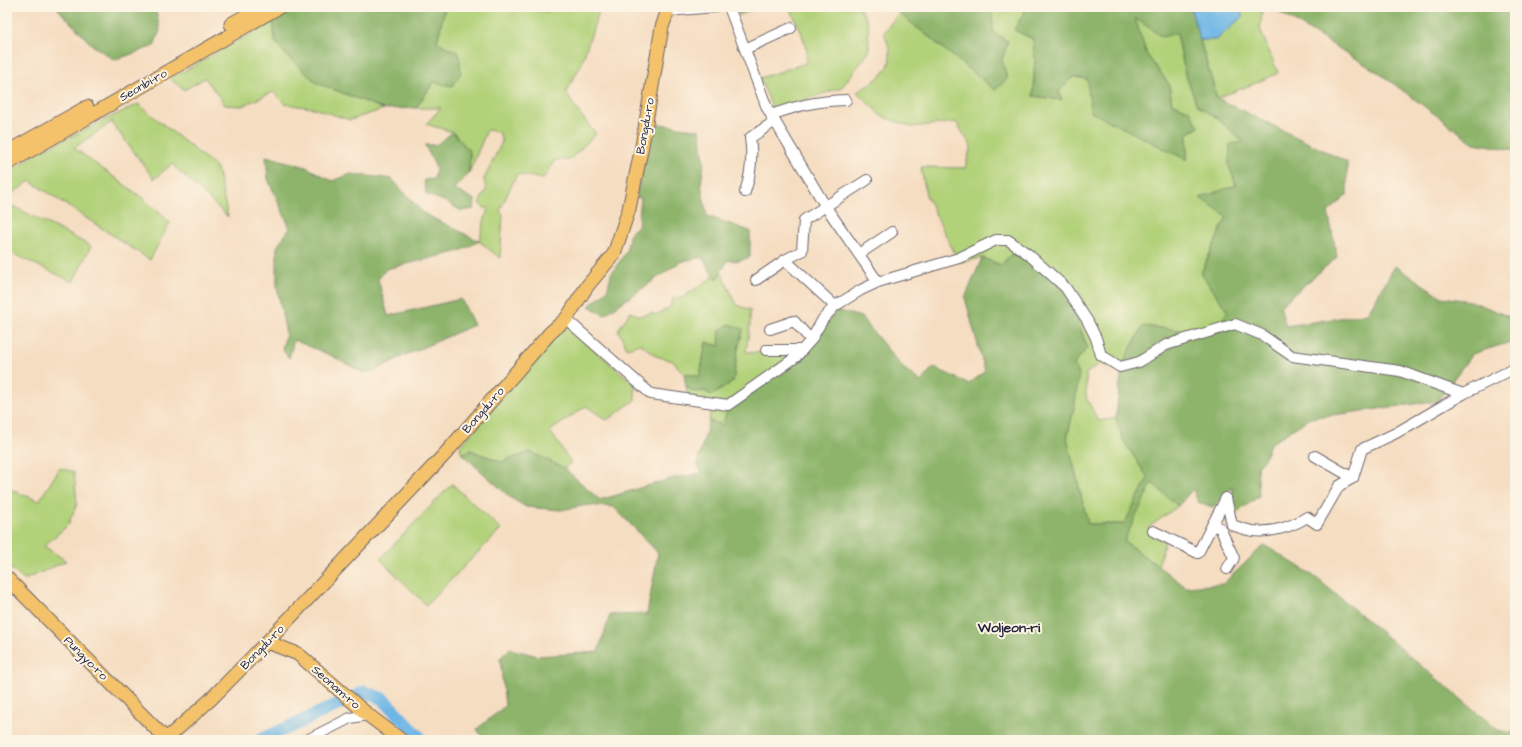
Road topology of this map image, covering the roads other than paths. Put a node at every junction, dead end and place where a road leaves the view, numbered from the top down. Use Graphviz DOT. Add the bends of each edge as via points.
graph roads {
  1 [pos="261,7"];
  2 [pos="279,7"];
  3 [pos="715,7"];
  4 [pos="729,7"];
  5 [pos="668,9"];
  6 [pos="791,28"];
  7 [pos="745,49"];
  8 [pos="846,100"];
  9 [pos="773,118"];
  10 [pos="7,152"];
  11 [pos="7,164"];
  12 [pos="867,180"];
  13 [pos="744,192"];
  14 [pos="826,207"];
  15 [pos="892,232"];
  16 [pos="858,254"];
  17 [pos="785,260"];
  18 [pos="756,280"];
  19 [pos="878,282"];
  20 [pos="835,306"];
  21 [pos="566,319"];
  22 [pos="770,329"];
  23 [pos="811,340"];
  24 [pos="766,350"];
  25 [pos="802,350"];
  26 [pos="1515,368"];
  27 [pos="1463,394"];
  28 [pos="1315,456"];
  29 [pos="1353,478"];
  30 [pos="1212,525"];
  31 [pos="1153,531"];
  32 [pos="1227,569"];
  33 [pos="7,578"];
  34 [pos="268,642"];
  35 [pos="365,713"];
  36 [pos="164,740"];
  37 [pos="307,740"];
  38 [pos="401,740"];
  1 -- 10 [label="main road, Seonbi-ro"];
  2 -- 11 [label="main road, Seonbi-ro"];
  3 -- 5 [label="street"];
  4 -- 7 [label="street"];
  5 -- 21 [label="main road, Bongdu-ro" via="662,27 642,146 627,215 614,254 588,285"];
  6 -- 7 [label="street"];
  7 -- 9 [label="street"];
  8 -- 9 [label="street" via="796,106"];
  9 -- 13 [label="street" via="750,138 752,156"];
  9 -- 14 [label="street"];
  12 -- 14 [label="street"];
  14 -- 16 [label="street"];
  14 -- 17 [label="street" via="804,220 802,251"];
  15 -- 16 [label="street"];
  16 -- 19 [label="street"];
  17 -- 18 [label="street"];
  17 -- 20 [label="street"];
  19 -- 20 [label="street"];
  19 -- 27 [label="street" via="959,258 996,240 1008,240 1065,287 1087,320 1101,355 1120,368 1139,362 1166,345 1235,324 1262,335 1292,356 1400,371"];
  20 -- 23 [label="street"];
  21 -- 25 [label="street" via="650,394 708,403 728,405 796,357"];
  21 -- 34 [label="main road, Bongdu-ro" via="550,333 445,454"];
  22 -- 23 [label="street" via="794,321"];
  23 -- 25 [label="street"];
  24 -- 25 [label="street"];
  26 -- 27 [label="street"];
  27 -- 29 [label="street" via="1396,433 1362,449"];
  28 -- 29 [label="street"];
  29 -- 30 [label="street" via="1339,486 1317,524 1307,517 1288,527 1252,531 1232,525 1226,498"];
  30 -- 31 [label="street" via="1198,553"];
  30 -- 32 [label="street" via="1220,528 1234,558"];
  33 -- 36 [label="main road, Pungyo-ro"];
  34 -- 35 [label="main road, Seonam-ro" via="298,654"];
  34 -- 36 [label="main road, Bongdu-ro" via="210,700"];
  35 -- 37 [label="street"];
  35 -- 38 [label="main road, Seonam-ro"];
}
